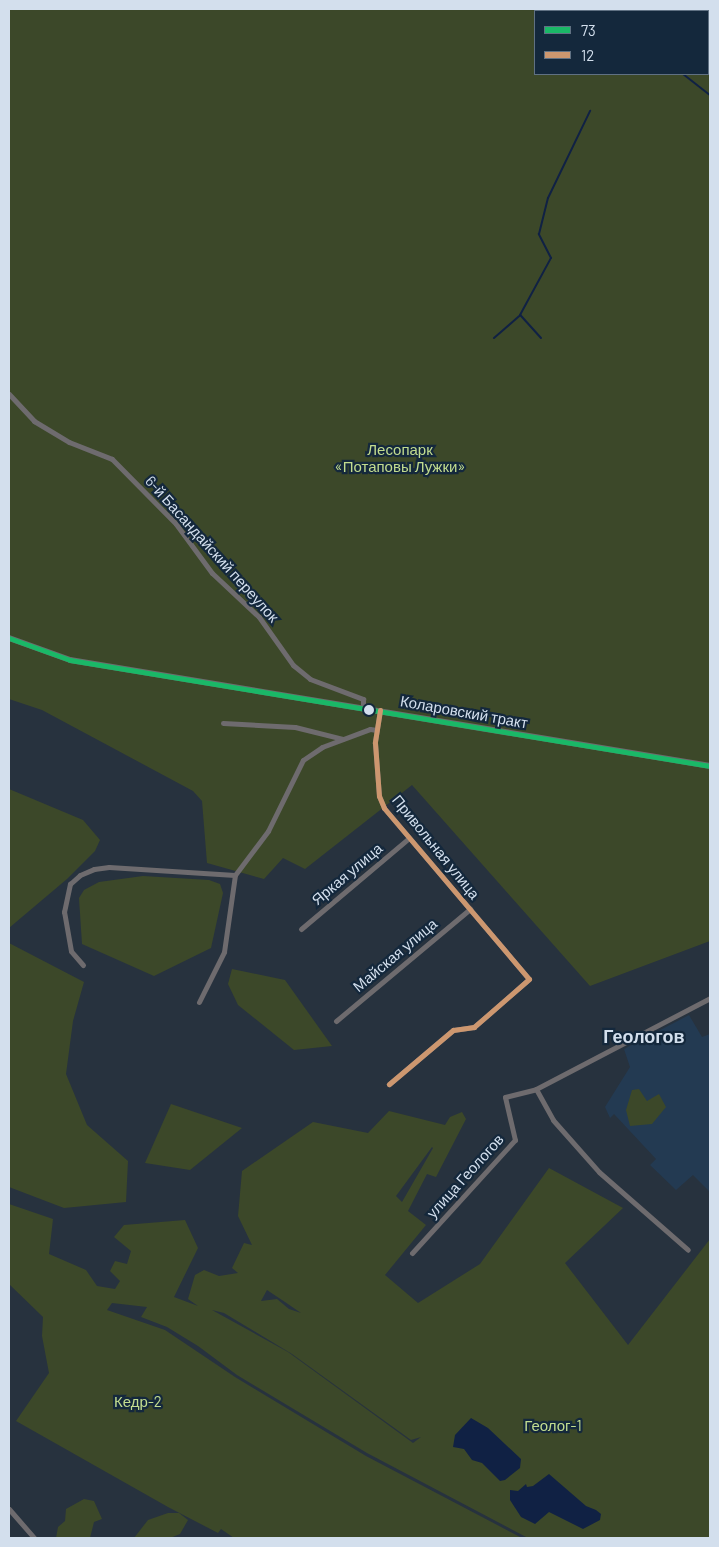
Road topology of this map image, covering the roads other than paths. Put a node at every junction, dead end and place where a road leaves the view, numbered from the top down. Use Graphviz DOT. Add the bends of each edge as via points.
graph roads {
  1 [pos="9,394"];
  2 [pos="9,638"];
  3 [pos="363,707"];
  4 [pos="380,710"];
  5 [pos="223,723"];
  6 [pos="377,730"];
  7 [pos="344,739"];
  8 [pos="710,766"];
  9 [pos="409,838"];
  10 [pos="234,875"];
  11 [pos="470,909"];
  12 [pos="301,930"];
  13 [pos="83,965"];
  14 [pos="710,998"];
  15 [pos="199,1002"];
  16 [pos="336,1021"];
  17 [pos="389,1084"];
  18 [pos="536,1089"];
  19 [pos="688,1250"];
  20 [pos="412,1253"];
  21 [pos="9,1509"];
  22 [pos="34,1538"];
  1 -- 3 [label="street, 6-й Басандайский переулок" via="34,420 69,442 112,459 176,524 212,573 259,617 293,665 310,679 363,699"];
  2 -- 3 [label="street, Коларовский тракт" via="70,660"];
  3 -- 4 [label="street, Коларовский тракт"];
  4 -- 6 [label="street, Привольная улица"];
  4 -- 8 [label="street, Коларовский тракт"];
  5 -- 7 [label="street" via="296,726"];
  6 -- 7 [label="street" via="370,729"];
  6 -- 9 [label="street, Привольная улица" via="379,796 384,808"];
  7 -- 10 [label="street" via="322,747 303,760 268,831"];
  9 -- 11 [label="street, Привольная улица"];
  9 -- 12 [label="street, Яркая улица"];
  10 -- 13 [label="street" via="109,868 94,869 80,875 70,884 64,912 71,951"];
  10 -- 15 [label="street" via="224,952"];
  11 -- 16 [label="street, Майская улица"];
  11 -- 17 [label="street, Привольная улица" via="530,979 474,1027 453,1030"];
  14 -- 18 [label="street, улица Геологов"];
  18 -- 19 [label="street" via="553,1120 604,1178"];
  18 -- 20 [label="street, улица Геологов" via="505,1097 515,1140"];
  21 -- 22 [label="street"];
}
